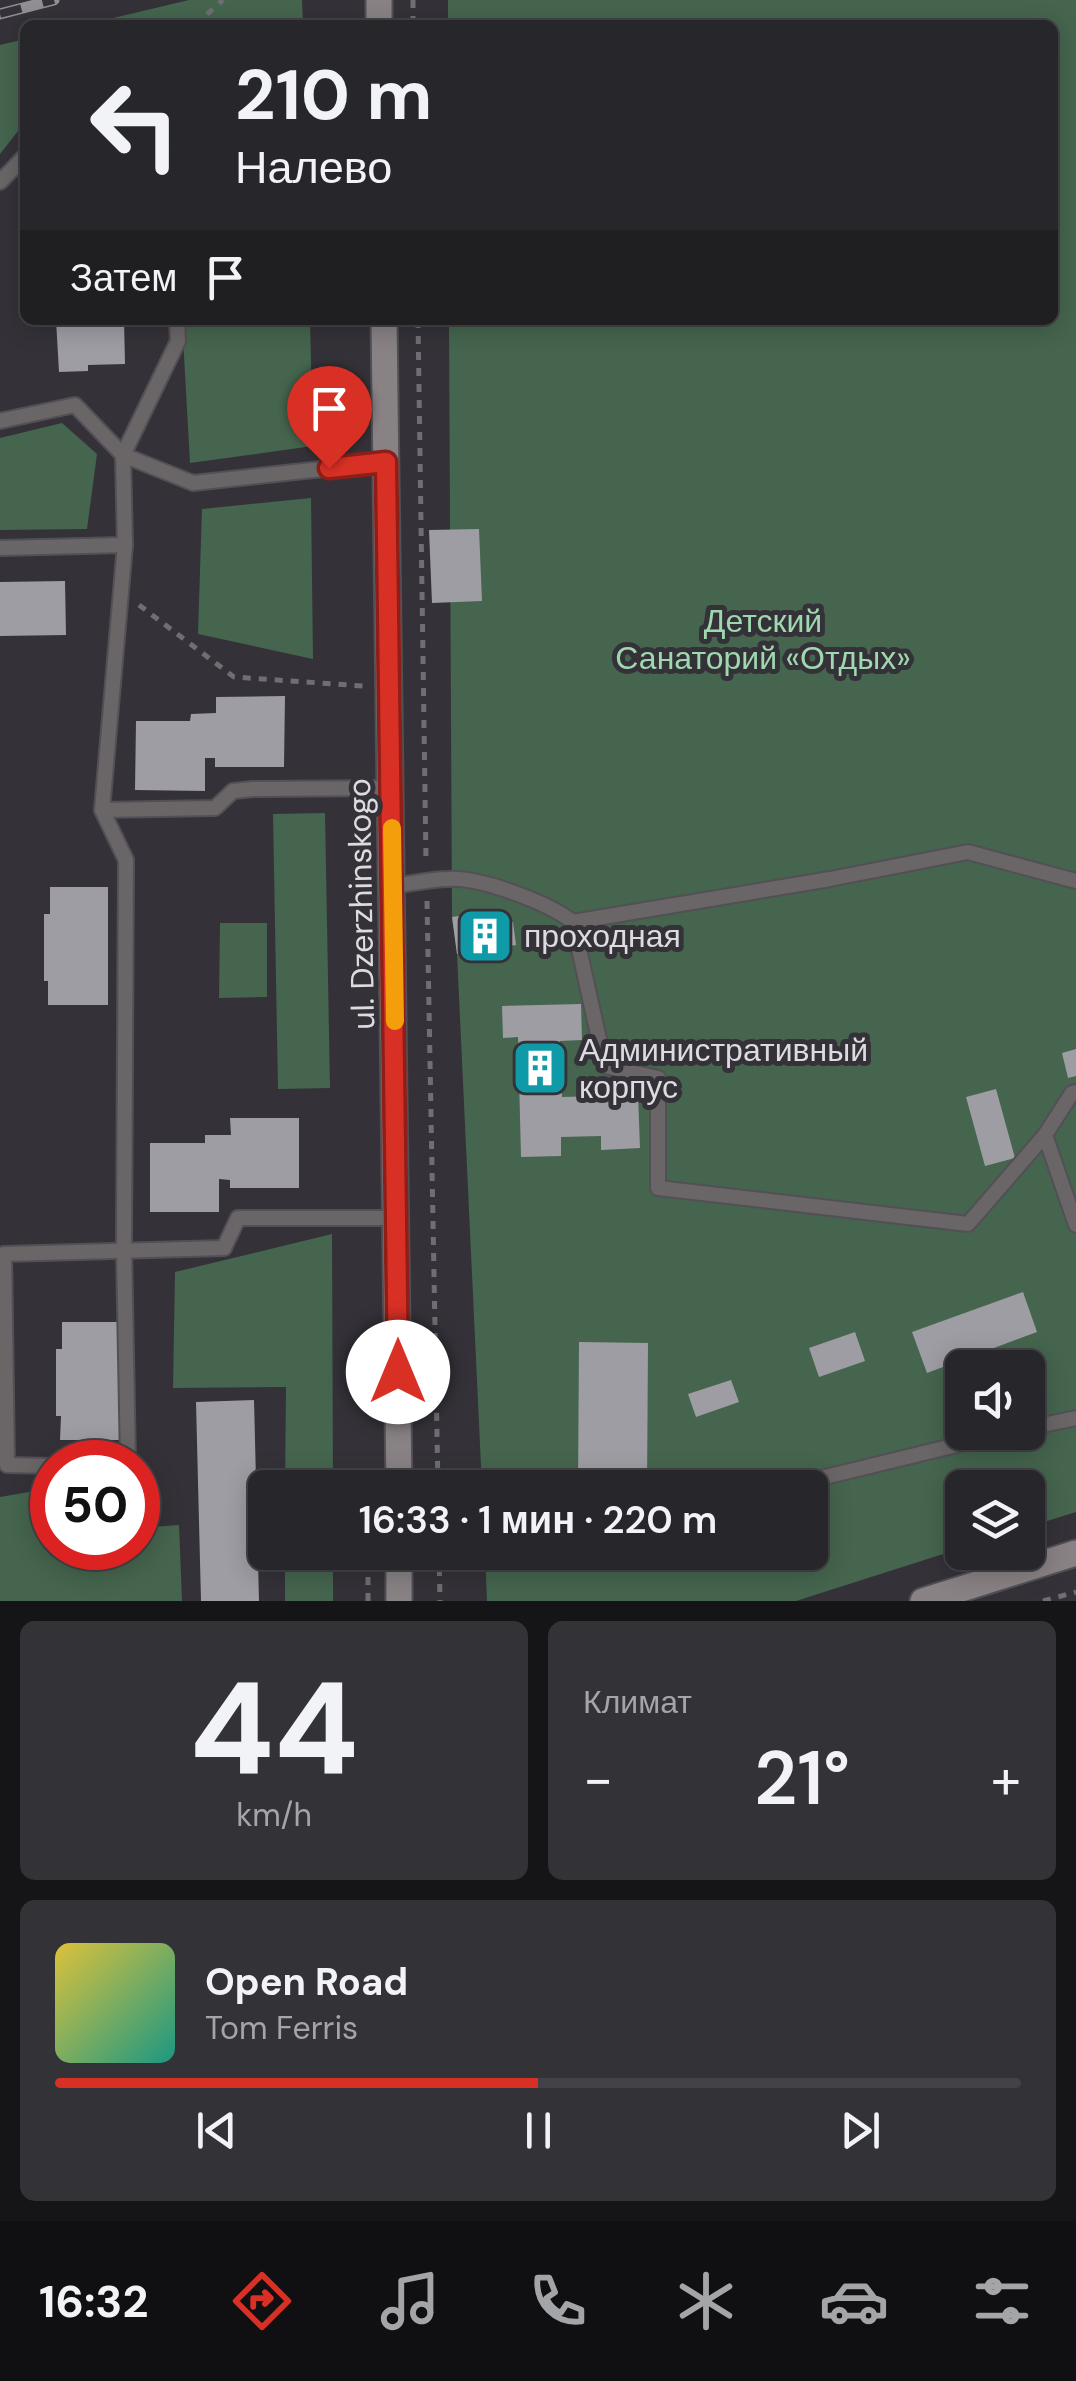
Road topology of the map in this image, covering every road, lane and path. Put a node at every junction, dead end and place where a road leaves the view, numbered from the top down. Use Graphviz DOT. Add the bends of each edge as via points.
graph roads {
  1 [pos="224,0"];
  2 [pos="201,20"];
  3 [pos="20,161"];
  4 [pos="0,182"];
  5 [pos="177,325"];
  6 [pos="384,325"];
  7 [pos="0,421"];
  8 [pos="123,454"];
  9 [pos="386,462"];
  10 [pos="124,545"];
  11 [pos="0,548"];
  12 [pos="120,591"];
  13 [pos="366,686"];
  14 [pos="392,788"];
  15 [pos="102,810"];
  16 [pos="1076,881"];
  17 [pos="393,886"];
  18 [pos="572,922"];
  19 [pos="1076,1092"];
  20 [pos="1045,1135"];
  21 [pos="397,1218"];
  22 [pos="1076,1226"];
  23 [pos="124,1248"];
  24 [pos="1076,1418"];
  25 [pos="1045,1424"];
  26 [pos="128,1440"];
  27 [pos="945,1448"];
  28 [pos="30,1466"];
  29 [pos="399,1470"];
  30 [pos="828,1476"];
  31 [pos="1076,1553"];
  32 [pos="368,1570"];
  33 [pos="399,1570"];
  34 [pos="439,1570"];
  35 [pos="1076,1592"];
  36 [pos="368,1601"];
  37 [pos="400,1601"];
  38 [pos="440,1601"];
  39 [pos="924,1601"];
  40 [pos="1043,1601"];
  1 -- 2 [label="path"];
  3 -- 4 [label="lane"];
  5 -- 8 [label="lane" via="178,341"];
  6 -- 9 [label="main road, ul. Dzerzhinskogo"];
  7 -- 8 [label="lane" via="74,405"];
  8 -- 9 [label="lane" via="193,483"];
  8 -- 10 [label="lane"];
  9 -- 14 [label="main road, ul. Dzerzhinskogo"];
  10 -- 11 [label="lane"];
  10 -- 12 [label="lane"];
  12 -- 13 [label="path" via="234,677"];
  12 -- 15 [label="lane"];
  14 -- 15 [label="lane" via="253,789 233,791 215,808"];
  14 -- 17 [label="main road, ul. Dzerzhinskogo"];
  15 -- 23 [label="lane" via="126,860"];
  16 -- 18 [label="lane" via="968,852"];
  17 -- 18 [label="lane" via="452,878 534,898"];
  17 -- 21 [label="main road, ul. Dzerzhinskogo"];
  18 -- 20 [label="lane" via="605,1066 658,1078 658,1188 968,1224"];
  19 -- 20 [label="lane"];
  20 -- 22 [label="lane"];
  21 -- 23 [label="lane" via="238,1218 224,1248"];
  21 -- 29 [label="main road, ul. Dzerzhinskogo"];
  23 -- 26 [label="lane"];
  23 -- 28 [label="lane" via="4,1254 6,1465"];
  24 -- 25 [label="lane"];
  27 -- 30 [label="lane"];
  31 -- 39 [label="main road"];
  32 -- 36 [label="path"];
  33 -- 37 [label="main road"];
  34 -- 38 [label="path"];
  35 -- 40 [label="path"];
}
